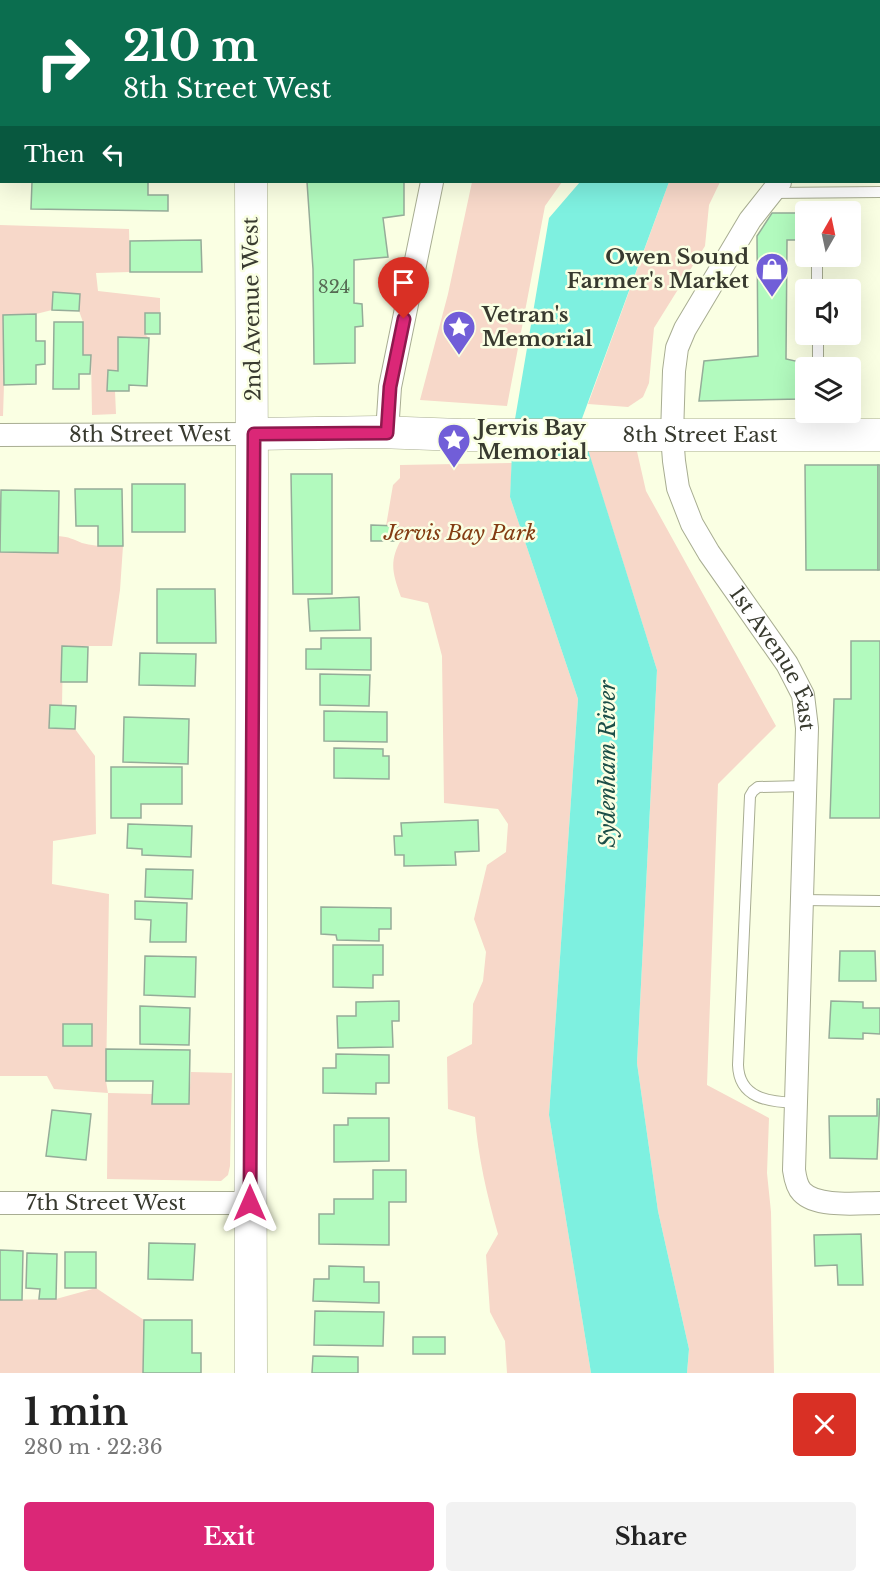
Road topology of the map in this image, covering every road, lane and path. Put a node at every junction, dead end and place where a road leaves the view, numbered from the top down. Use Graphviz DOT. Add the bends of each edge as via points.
graph roads {
  1 [pos="251,183"];
  2 [pos="432,183"];
  3 [pos="776,187"];
  4 [pos="880,192"];
  5 [pos="819,424"];
  6 [pos="387,433"];
  7 [pos="254,434"];
  8 [pos="589,434"];
  9 [pos="0,435"];
  10 [pos="672,435"];
  11 [pos="880,435"];
  12 [pos="805,786"];
  13 [pos="802,900"];
  14 [pos="880,901"];
  15 [pos="796,1103"];
  16 [pos="0,1203"];
  17 [pos="250,1203"];
  18 [pos="880,1203"];
  19 [pos="251,1373"];
  1 -- 7 [label="street, 2nd Avenue West"];
  2 -- 6 [label="street" via="390,387"];
  3 -- 4 [label="lane"];
  3 -- 10 [label="street, 1st Avenue East" via="750,220 677,348"];
  5 -- 10 [label="street, 8th Street East"];
  5 -- 11 [label="street, 8th Street East"];
  6 -- 7 [label="street, 8th Street West"];
  6 -- 8 [label="street, 8th Street West"];
  7 -- 9 [label="street, 8th Street West"];
  7 -- 17 [label="street, 2nd Avenue West"];
  8 -- 10 [label="street, 8th Street East"];
  10 -- 12 [label="street, 1st Avenue East" via="678,488 692,524 787,664 803,695 807,728"];
  12 -- 13 [label="street, 1st Avenue East"];
  12 -- 15 [label="lane" via="758,787 750,796 738,1065 742,1084 748,1090 774,1102"];
  13 -- 14 [label="lane"];
  13 -- 15 [label="street, 1st Avenue East"];
  15 -- 18 [label="street, 1st Avenue East" via="794,1170 802,1193 825,1203"];
  16 -- 17 [label="street, 7th Street West"];
  17 -- 19 [label="street, 2nd Avenue West"];
}
